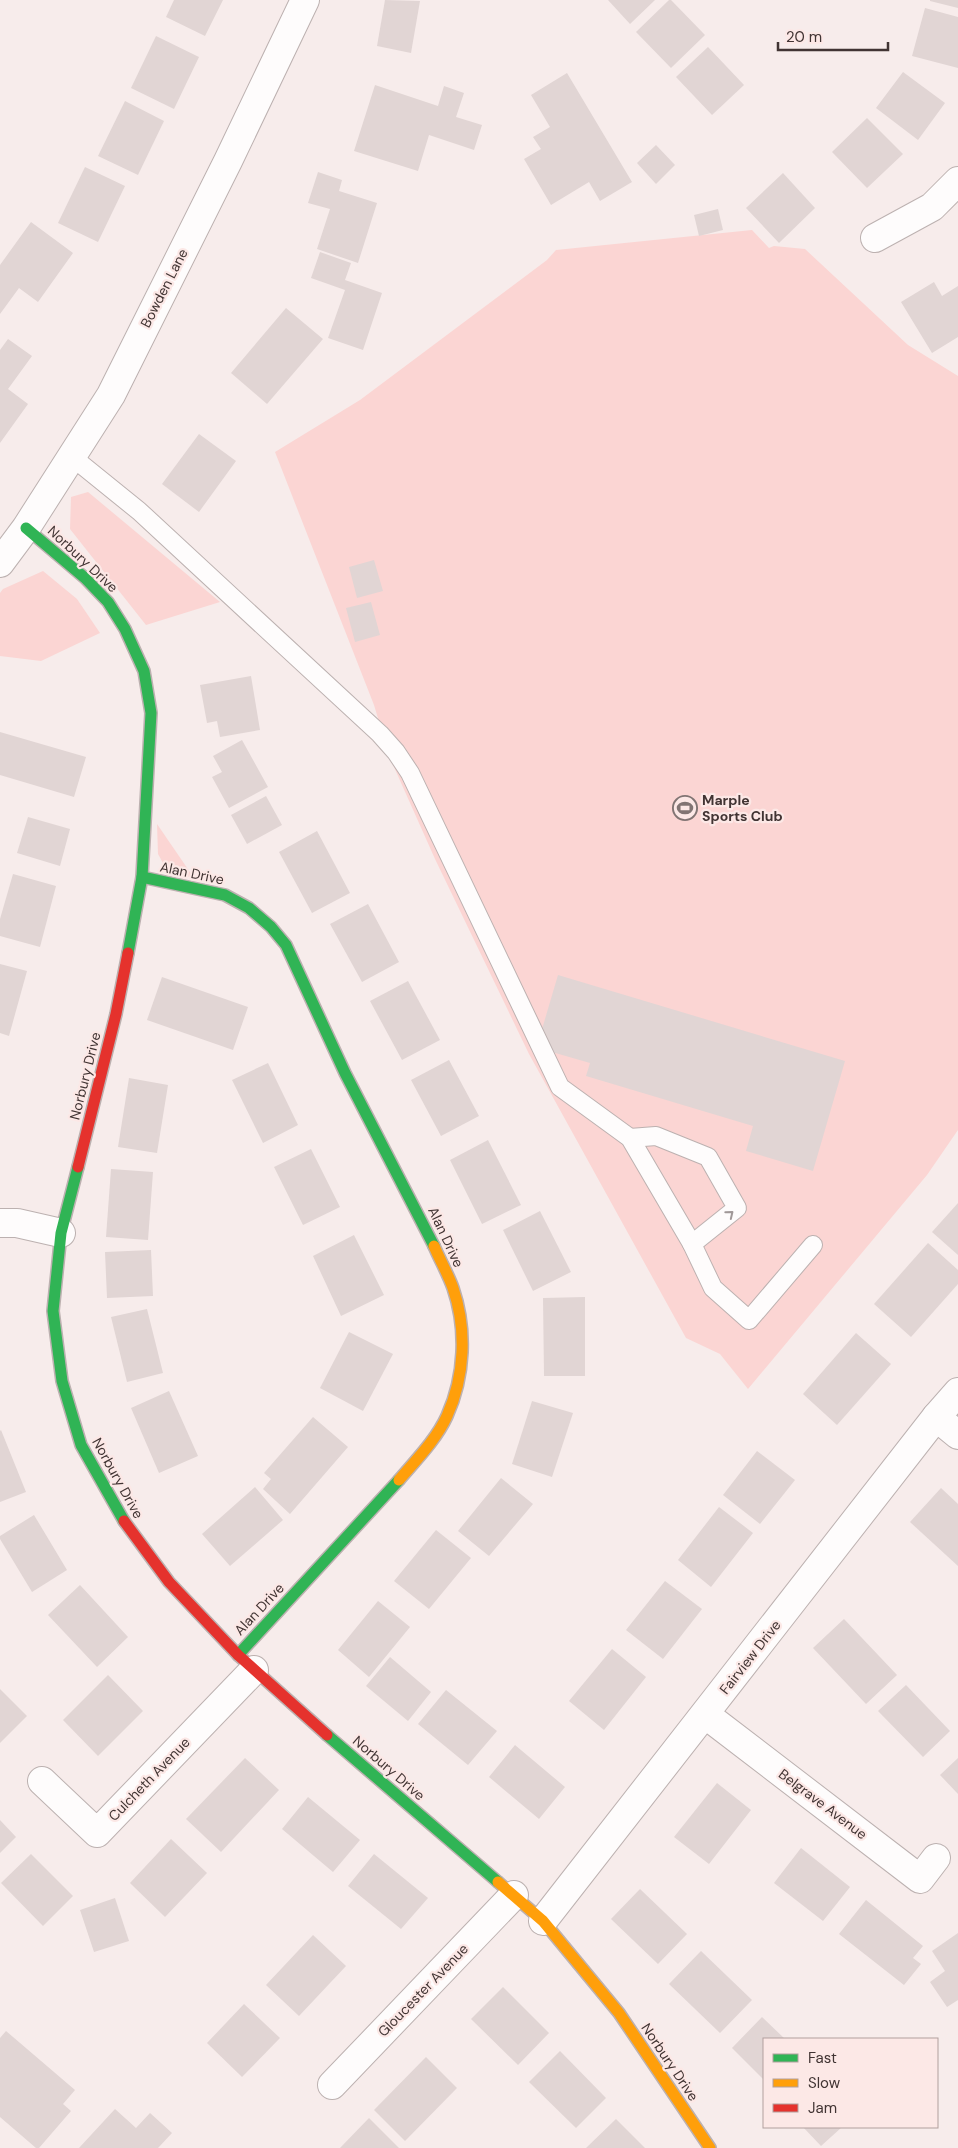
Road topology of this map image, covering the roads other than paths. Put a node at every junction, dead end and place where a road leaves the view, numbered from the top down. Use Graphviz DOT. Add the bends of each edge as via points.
graph roads {
  1 [pos="305,0"];
  2 [pos="958,181"];
  3 [pos="875,238"];
  4 [pos="71,456"];
  5 [pos="10,540"];
  6 [pos="142,877"];
  7 [pos="630,1138"];
  8 [pos="0,1223"];
  9 [pos="61,1233"];
  10 [pos="692,1244"];
  11 [pos="813,1244"];
  12 [pos="958,1392"];
  13 [pos="936,1417"];
  14 [pos="958,1436"];
  15 [pos="246,1663"];
  16 [pos="706,1715"];
  17 [pos="42,1781"];
  18 [pos="936,1858"];
  19 [pos="514,1895"];
  20 [pos="542,1921"];
  21 [pos="332,2085"];
  22 [pos="710,2148"];
  1 -- 4 [label="street, Bowden Lane" via="111,395"];
  2 -- 3 [label="street" via="932,207"];
  4 -- 5 [label="street, Bowden Lane"];
  4 -- 7 [label="lane" via="139,511 396,752 421,794 560,1087"];
  5 -- 6 [label="street, Norbury Drive" via="85,578 108,602 125,629 144,671 151,713"];
  6 -- 9 [label="street, Norbury Drive" via="116,1014"];
  6 -- 15 [label="street, Alan Drive" via="225,894 249,908 286,945 345,1074 429,1233 453,1289 462,1335 460,1376 447,1416 424,1452"];
  7 -- 10 [label="lane"];
  10 -- 7 [label="lane, one-way" via="737,1208 708,1157 656,1136"];
  8 -- 9 [label="street"];
  9 -- 15 [label="street, Norbury Drive" via="53,1311 62,1381 81,1444 123,1520 169,1582"];
  10 -- 11 [label="lane" via="713,1288 749,1320"];
  12 -- 13 [label="street, Fairview Drive"];
  13 -- 14 [label="street"];
  13 -- 16 [label="street, Fairview Drive"];
  15 -- 17 [label="street, Culcheth Avenue" via="97,1833"];
  15 -- 19 [label="street, Norbury Drive"];
  16 -- 18 [label="street, Belgrave Avenue" via="920,1879"];
  16 -- 20 [label="street, Fairview Drive"];
  19 -- 20 [label="street, Norbury Drive"];
  19 -- 21 [label="street, Gloucester Avenue"];
  20 -- 22 [label="street, Norbury Drive" via="619,2013"];
}
